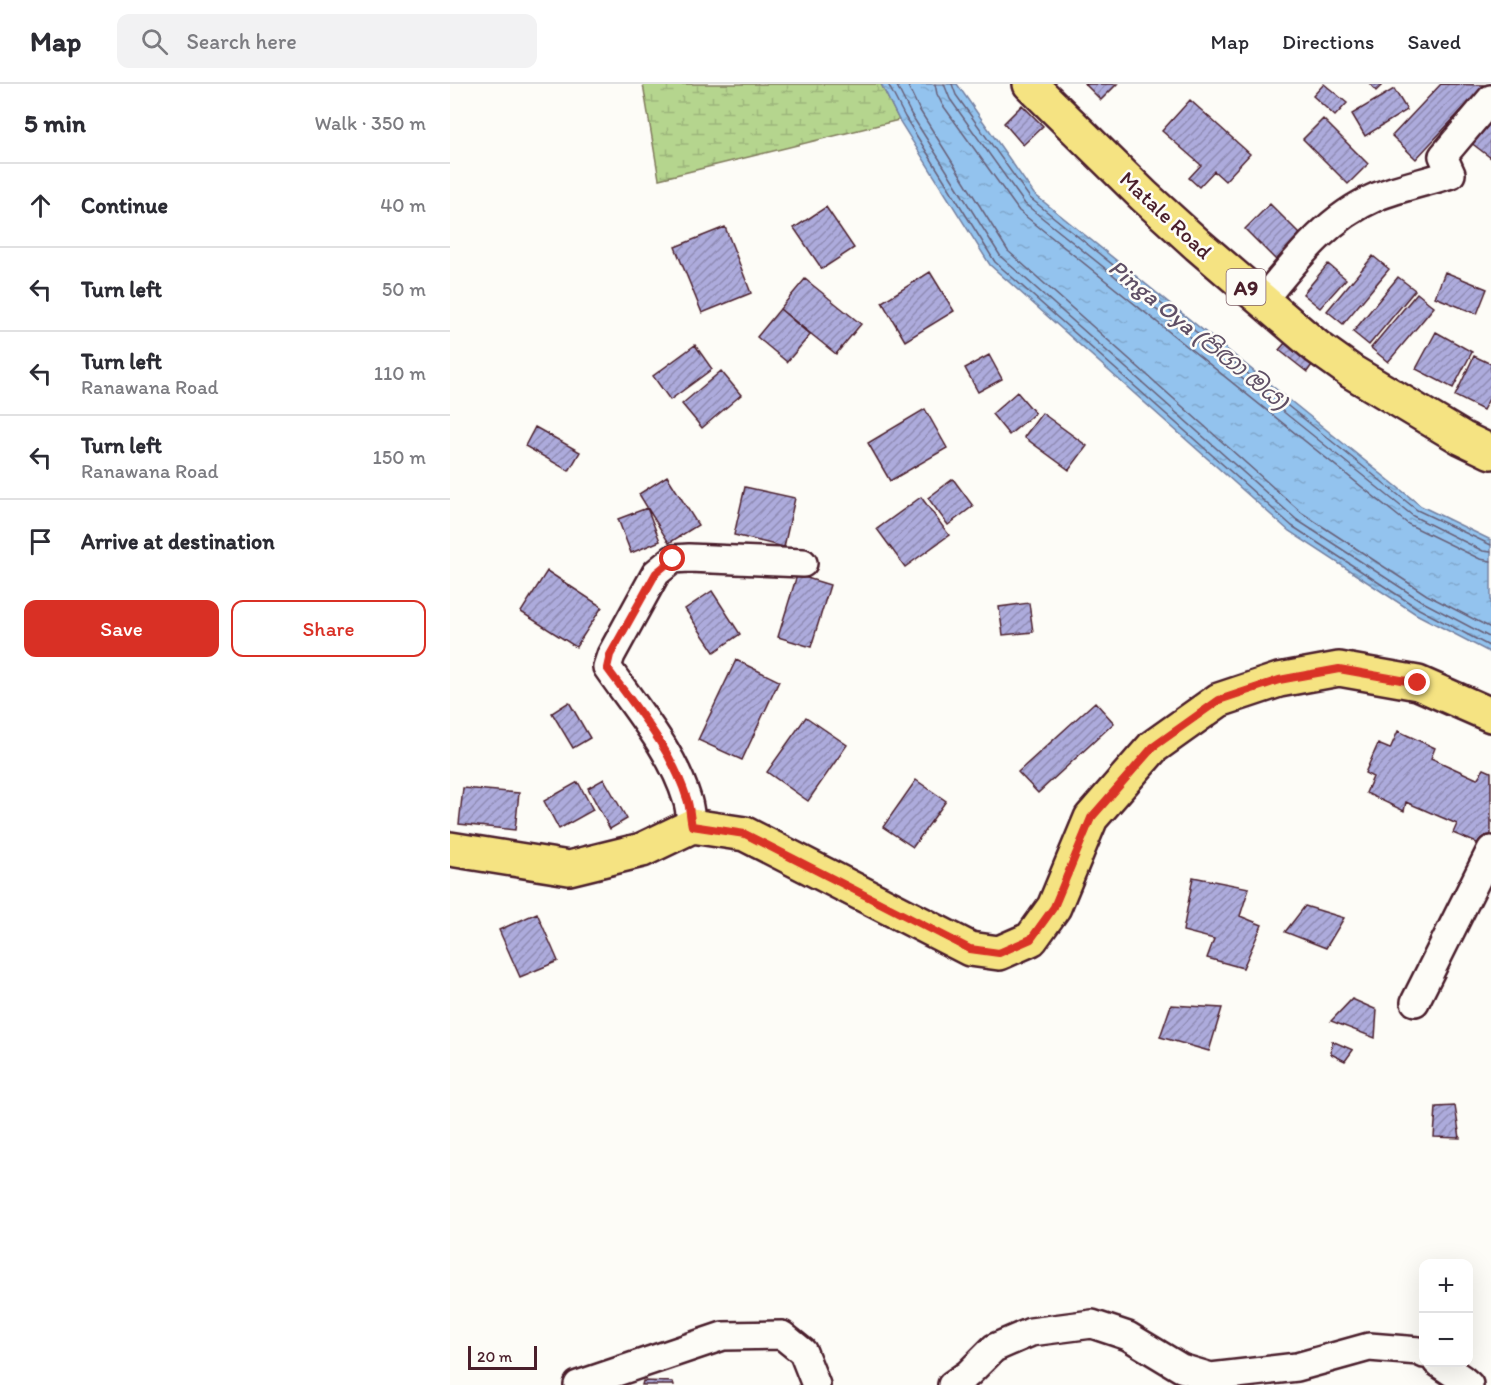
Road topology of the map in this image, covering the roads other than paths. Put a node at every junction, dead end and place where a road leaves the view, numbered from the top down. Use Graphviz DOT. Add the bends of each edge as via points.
graph roads {
  1 [pos="1030,84"];
  2 [pos="1491,99"];
  3 [pos="1262,301"];
  4 [pos="1491,452"];
  5 [pos="803,563"];
  6 [pos="1491,715"];
  7 [pos="692,826"];
  8 [pos="450,849"];
  9 [pos="1491,850"];
  10 [pos="1415,1002"];
  11 [pos="1419,1351"];
  12 [pos="1444,1367"];
  13 [pos="578,1385"];
  14 [pos="816,1385"];
  15 [pos="952,1385"];
  16 [pos="1469,1385"];
  1 -- 3 [label="main road, Matale Road / A9" via="1144,196"];
  2 -- 3 [label="street" via="1443,156 1451,174 1376,197 1336,220 1308,245"];
  3 -- 4 [label="main road, Matale Road / A9" via="1352,372"];
  5 -- 7 [label="street" via="673,559 656,573 610,655 607,668 674,766 688,800"];
  6 -- 7 [label="main road" via="1418,683 1339,669 1279,680 1219,700 1153,747 1091,818 1054,907 1031,939 999,953 970,949 745,834"];
  7 -- 8 [label="main road" via="642,850 568,868"];
  9 -- 10 [label="street"];
  11 -- 15 [label="street" via="1369,1347 1297,1367 1211,1377 1181,1368 1128,1336 1092,1324 1031,1332 994,1348"];
  12 -- 16 [label="street"];
  13 -- 14 [label="street" via="723,1336 782,1335 803,1352"];
}
